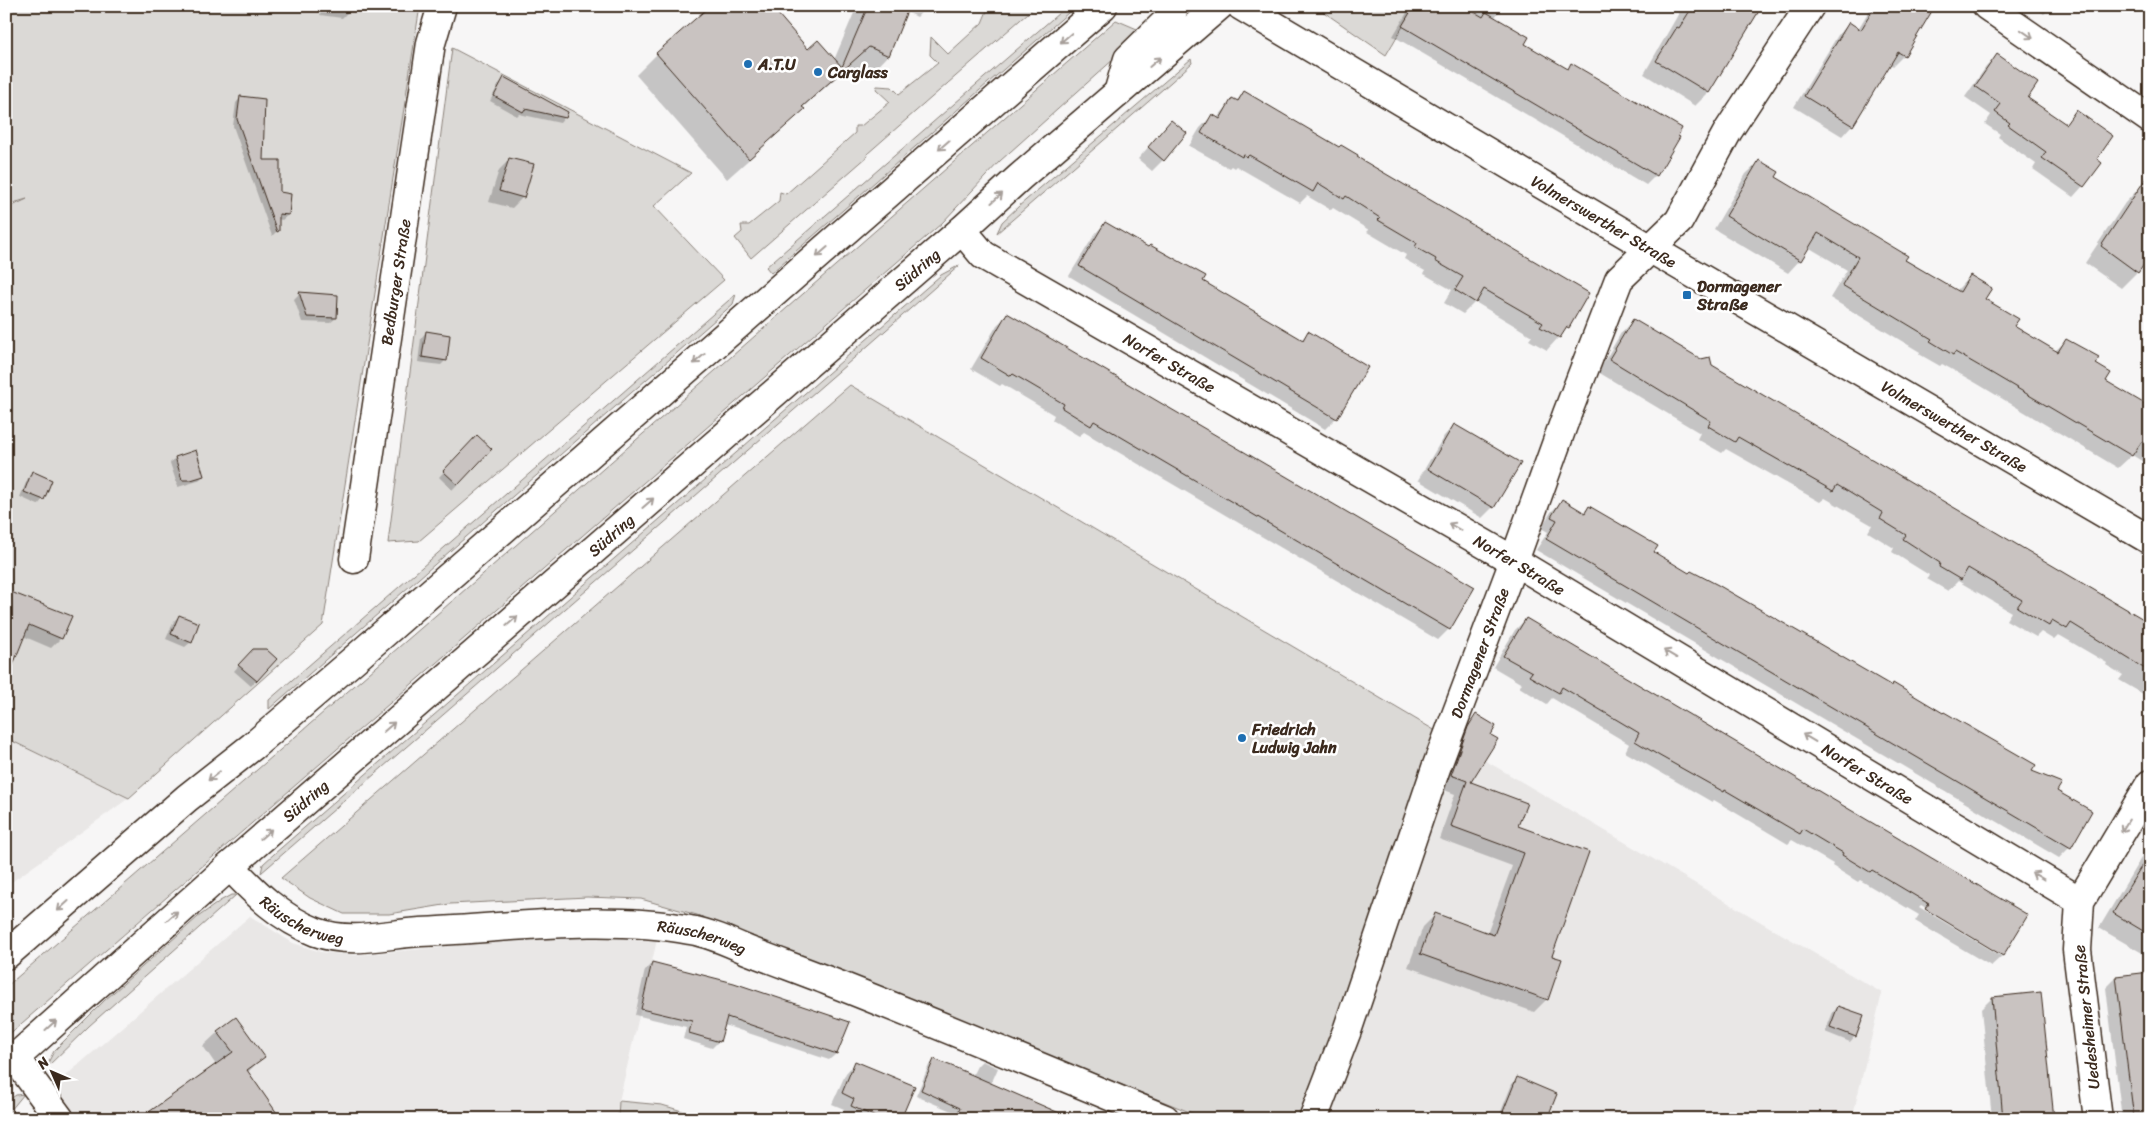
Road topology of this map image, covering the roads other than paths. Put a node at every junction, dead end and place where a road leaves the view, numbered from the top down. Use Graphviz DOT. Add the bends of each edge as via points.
graph roads {
  1 [pos="442,6"];
  2 [pos="1103,6"];
  3 [pos="1175,6"];
  4 [pos="1219,6"];
  5 [pos="1241,6"];
  6 [pos="1810,6"];
  7 [pos="1987,6"];
  8 [pos="1118,93"];
  9 [pos="2150,119"];
  10 [pos="962,230"];
  11 [pos="1651,249"];
  12 [pos="2150,540"];
  13 [pos="354,559"];
  14 [pos="1514,561"];
  15 [pos="2150,784"];
  16 [pos="230,866"];
  17 [pos="2080,901"];
  18 [pos="6,955"];
  19 [pos="11,1062"];
  20 [pos="60,1119"];
  21 [pos="1165,1119"];
  22 [pos="1313,1119"];
  23 [pos="2098,1119"];
  1 -- 13 [label="street, Bedburger Straße" via="431,43"];
  2 -- 18 [label="street, one-way" via="371,645"];
  3 -- 8 [label="street" via="1170,18 1128,59"];
  8 -- 4 [label="street, Südring, one-way"];
  5 -- 11 [label="street, Volmerswerther Straße"];
  6 -- 11 [label="street, Dormagener Straße" via="1728,131 1678,221"];
  7 -- 9 [label="street, one-way"];
  10 -- 8 [label="street, Südring, one-way"];
  14 -- 10 [label="street, Norfer Straße, one-way" via="983,256"];
  16 -- 10 [label="street, Südring, one-way"];
  11 -- 12 [label="street, Volmerswerther Straße"];
  11 -- 14 [label="street, Dormagener Straße" via="1619,279"];
  17 -- 14 [label="street, Norfer Straße, one-way"];
  14 -- 22 [label="street, Dormagener Straße" via="1436,768 1348,1028"];
  15 -- 17 [label="street, Uedesheimer Straße, one-way"];
  19 -- 16 [label="street, Südring, one-way"];
  16 -- 21 [label="street, Räuscherweg" via="275,910 317,932 341,939 605,922 692,930 893,1007"];
  17 -- 23 [label="street, Uedesheimer Straße" via="2077,950"];
  19 -- 20 [label="street"];
}
